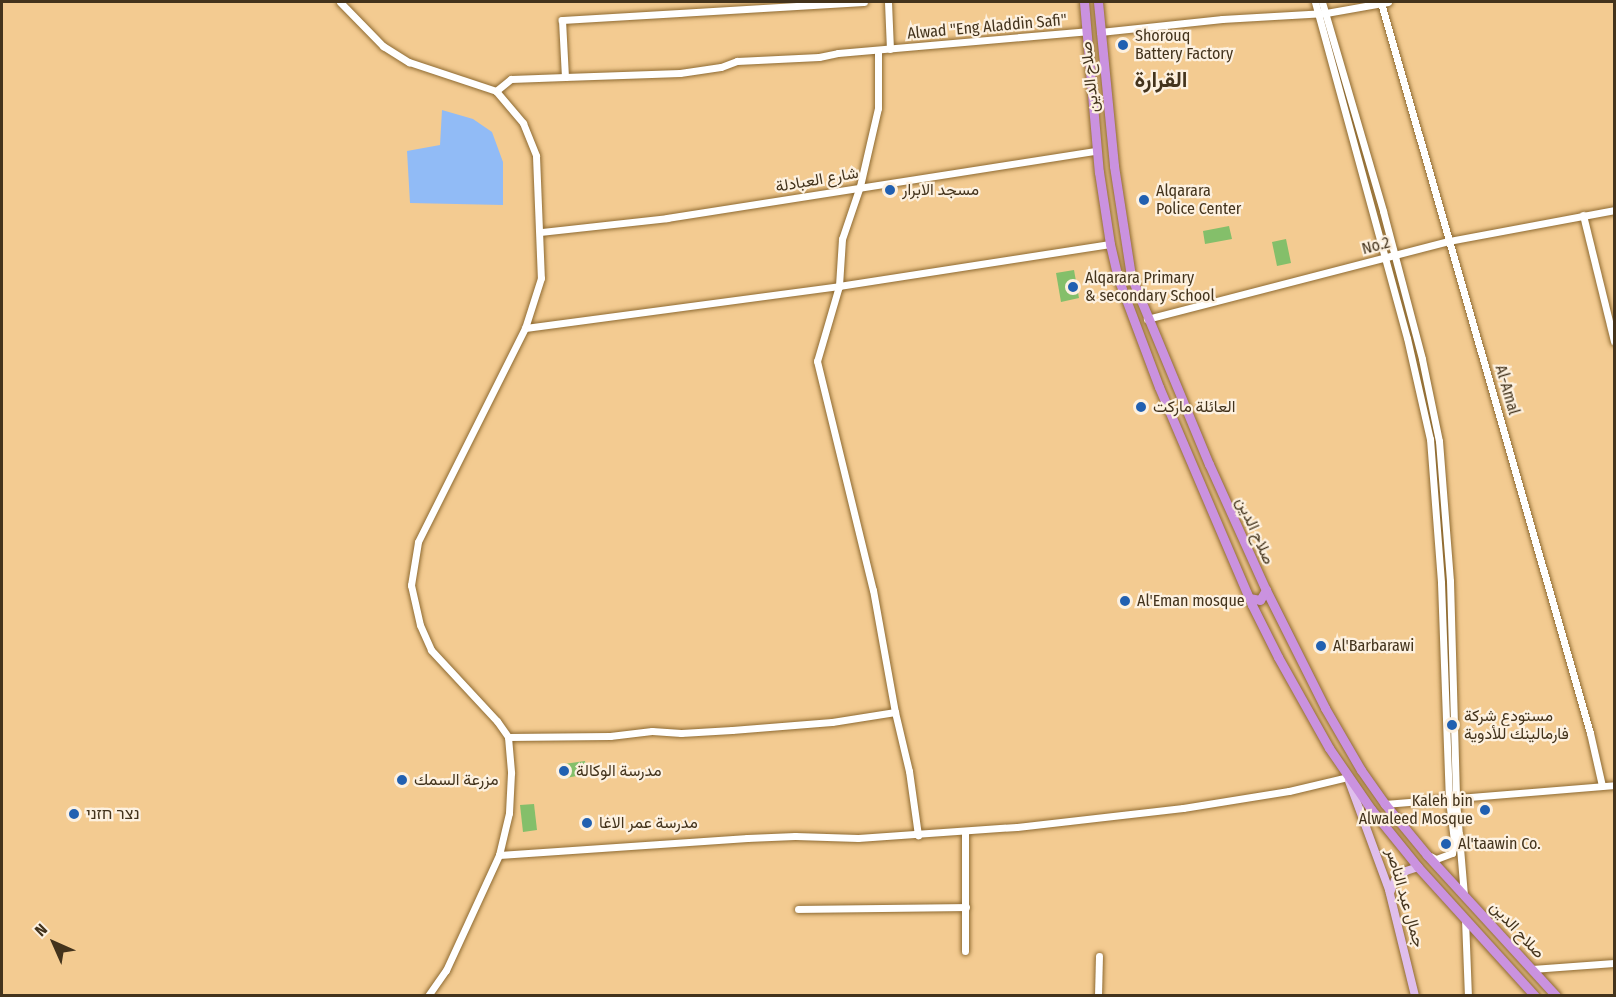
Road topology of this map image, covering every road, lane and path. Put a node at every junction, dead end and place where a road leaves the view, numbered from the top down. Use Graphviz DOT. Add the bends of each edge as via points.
graph roads {
  1 [pos="340,2"];
  2 [pos="864,2"];
  3 [pos="888,2"];
  4 [pos="1084,2"];
  5 [pos="1098,2"];
  6 [pos="1315,2"];
  7 [pos="1322,2"];
  8 [pos="1385,2"];
  9 [pos="1322,13"];
  10 [pos="1087,31"];
  11 [pos="1100,32"];
  12 [pos="890,49"];
  13 [pos="878,50"];
  14 [pos="565,77"];
  15 [pos="496,91"];
  16 [pos="1093,93"];
  17 [pos="1107,93"];
  18 [pos="1109,124"];
  19 [pos="1095,126"];
  20 [pos="1097,152"];
  21 [pos="860,186"];
  22 [pos="1614,210"];
  23 [pos="1582,215"];
  24 [pos="541,232"];
  25 [pos="1449,241"];
  26 [pos="1110,244"];
  27 [pos="1395,255"];
  28 [pos="1386,257"];
  29 [pos="839,286"];
  30 [pos="1147,319"];
  31 [pos="525,328"];
  32 [pos="1614,341"];
  33 [pos="1266,590"];
  34 [pos="1249,598"];
  35 [pos="895,712"];
  36 [pos="507,737"];
  37 [pos="1347,777"];
  38 [pos="1614,785"];
  39 [pos="1602,786"];
  40 [pos="1453,800"];
  41 [pos="1384,804"];
  42 [pos="965,832"];
  43 [pos="918,835"];
  44 [pos="499,855"];
  45 [pos="1427,855"];
  46 [pos="1418,867"];
  47 [pos="1390,894"];
  48 [pos="1464,895"];
  49 [pos="966,907"];
  50 [pos="798,909"];
  51 [pos="1465,919"];
  52 [pos="965,951"];
  53 [pos="1099,956"];
  54 [pos="1614,963"];
  55 [pos="1532,969"];
  56 [pos="428,996"];
  57 [pos="1098,996"];
  58 [pos="1415,996"];
  59 [pos="1468,996"];
  60 [pos="1534,996"];
  61 [pos="1556,996"];
  1 -- 15 [label="street" via="383,46 409,62"];
  2 -- 14 [label="street" via="562,20"];
  3 -- 12 [label="street"];
  4 -- 10 [label="highway, صلاح الدين"];
  5 -- 11 [label="highway, صلاح الدين"];
  6 -- 9 [label="street"];
  7 -- 9 [label="street"];
  8 -- 9 [label="street"];
  8 -- 25 [label="street, Al-Amal"];
  9 -- 11 [label="street"];
  9 -- 27 [label="street"];
  9 -- 28 [label="street"];
  10 -- 12 [label="street, Alwad \"Eng Aladdin Safi\""];
  10 -- 16 [label="highway, صلاح الدين"];
  11 -- 17 [label="highway, صلاح الدين"];
  12 -- 13 [label="street, Alwad \"Eng Aladdin Safi\""];
  13 -- 14 [label="street, Alwad \"Eng Aladdin Safi\"" via="737,61 680,73"];
  13 -- 21 [label="street" via="878,108"];
  14 -- 15 [label="street, Alwad \"Eng Aladdin Safi\"" via="511,79"];
  15 -- 24 [label="street" via="523,123 536,156"];
  16 -- 17 [label="highway" via="1098,89"];
  16 -- 19 [label="highway, صلاح الدين"];
  17 -- 18 [label="highway, صلاح الدين"];
  18 -- 19 [label="highway" via="1104,130"];
  18 -- 30 [label="highway, صلاح الدين" via="1122,235 1131,276"];
  19 -- 20 [label="highway, صلاح الدين"];
  20 -- 21 [label="street, شارع العبادلة"];
  20 -- 26 [label="highway, صلاح الدين"];
  21 -- 24 [label="street, شارع العبادلة" via="686,216"];
  21 -- 29 [label="street" via="842,239"];
  22 -- 23 [label="street, No.2"];
  23 -- 25 [label="street, No.2"];
  23 -- 32 [label="street"];
  24 -- 31 [label="street" via="541,278"];
  25 -- 27 [label="street, No.2"];
  25 -- 39 [label="street, Al-Amal"];
  26 -- 29 [label="street"];
  26 -- 34 [label="highway, صلاح الدين" via="1118,278 1159,387"];
  27 -- 28 [label="street, No.2"];
  27 -- 40 [label="street" via="1422,359 1441,460 1450,581"];
  28 -- 30 [label="street, No.2"];
  28 -- 40 [label="street" via="1430,440"];
  29 -- 31 [label="street"];
  29 -- 35 [label="street" via="817,361 873,590"];
  30 -- 33 [label="highway, صلاح الدين"];
  31 -- 36 [label="street" via="418,542 411,585 420,625 431,650"];
  33 -- 34 [label="highway" via="1260,600"];
  33 -- 41 [label="highway, صلاح الدين" via="1325,708"];
  34 -- 37 [label="highway, صلاح الدين"];
  35 -- 36 [label="street" via="832,722 701,732"];
  35 -- 43 [label="street"];
  36 -- 44 [label="street" via="510,804"];
  37 -- 42 [label="street" via="1184,808"];
  37 -- 46 [label="highway, صلاح الدين"];
  37 -- 47 [label="main road, جمال عبد الناصر"];
  38 -- 39 [label="street"];
  39 -- 40 [label="street"];
  40 -- 41 [label="street"];
  40 -- 45 [label="street" via="1452,853 1436,859"];
  40 -- 48 [label="street"];
  41 -- 45 [label="highway, صلاح الدين"];
  42 -- 43 [label="street"];
  42 -- 49 [label="street"];
  43 -- 44 [label="street" via="795,836"];
  44 -- 56 [label="street" via="446,970"];
  45 -- 48 [label="highway, صلاح الدين"];
  46 -- 47 [label="main road" via="1395,880"];
  46 -- 51 [label="highway, صلاح الدين"];
  47 -- 58 [label="main road, جمال عبد الناصر"];
  48 -- 55 [label="highway, صلاح الدين"];
  49 -- 50 [label="street"];
  49 -- 52 [label="street"];
  51 -- 59 [label="street"];
  51 -- 60 [label="highway, صلاح الدين"];
  53 -- 57 [label="street"];
  54 -- 55 [label="street"];
  55 -- 61 [label="highway, صلاح الدين"];
}
